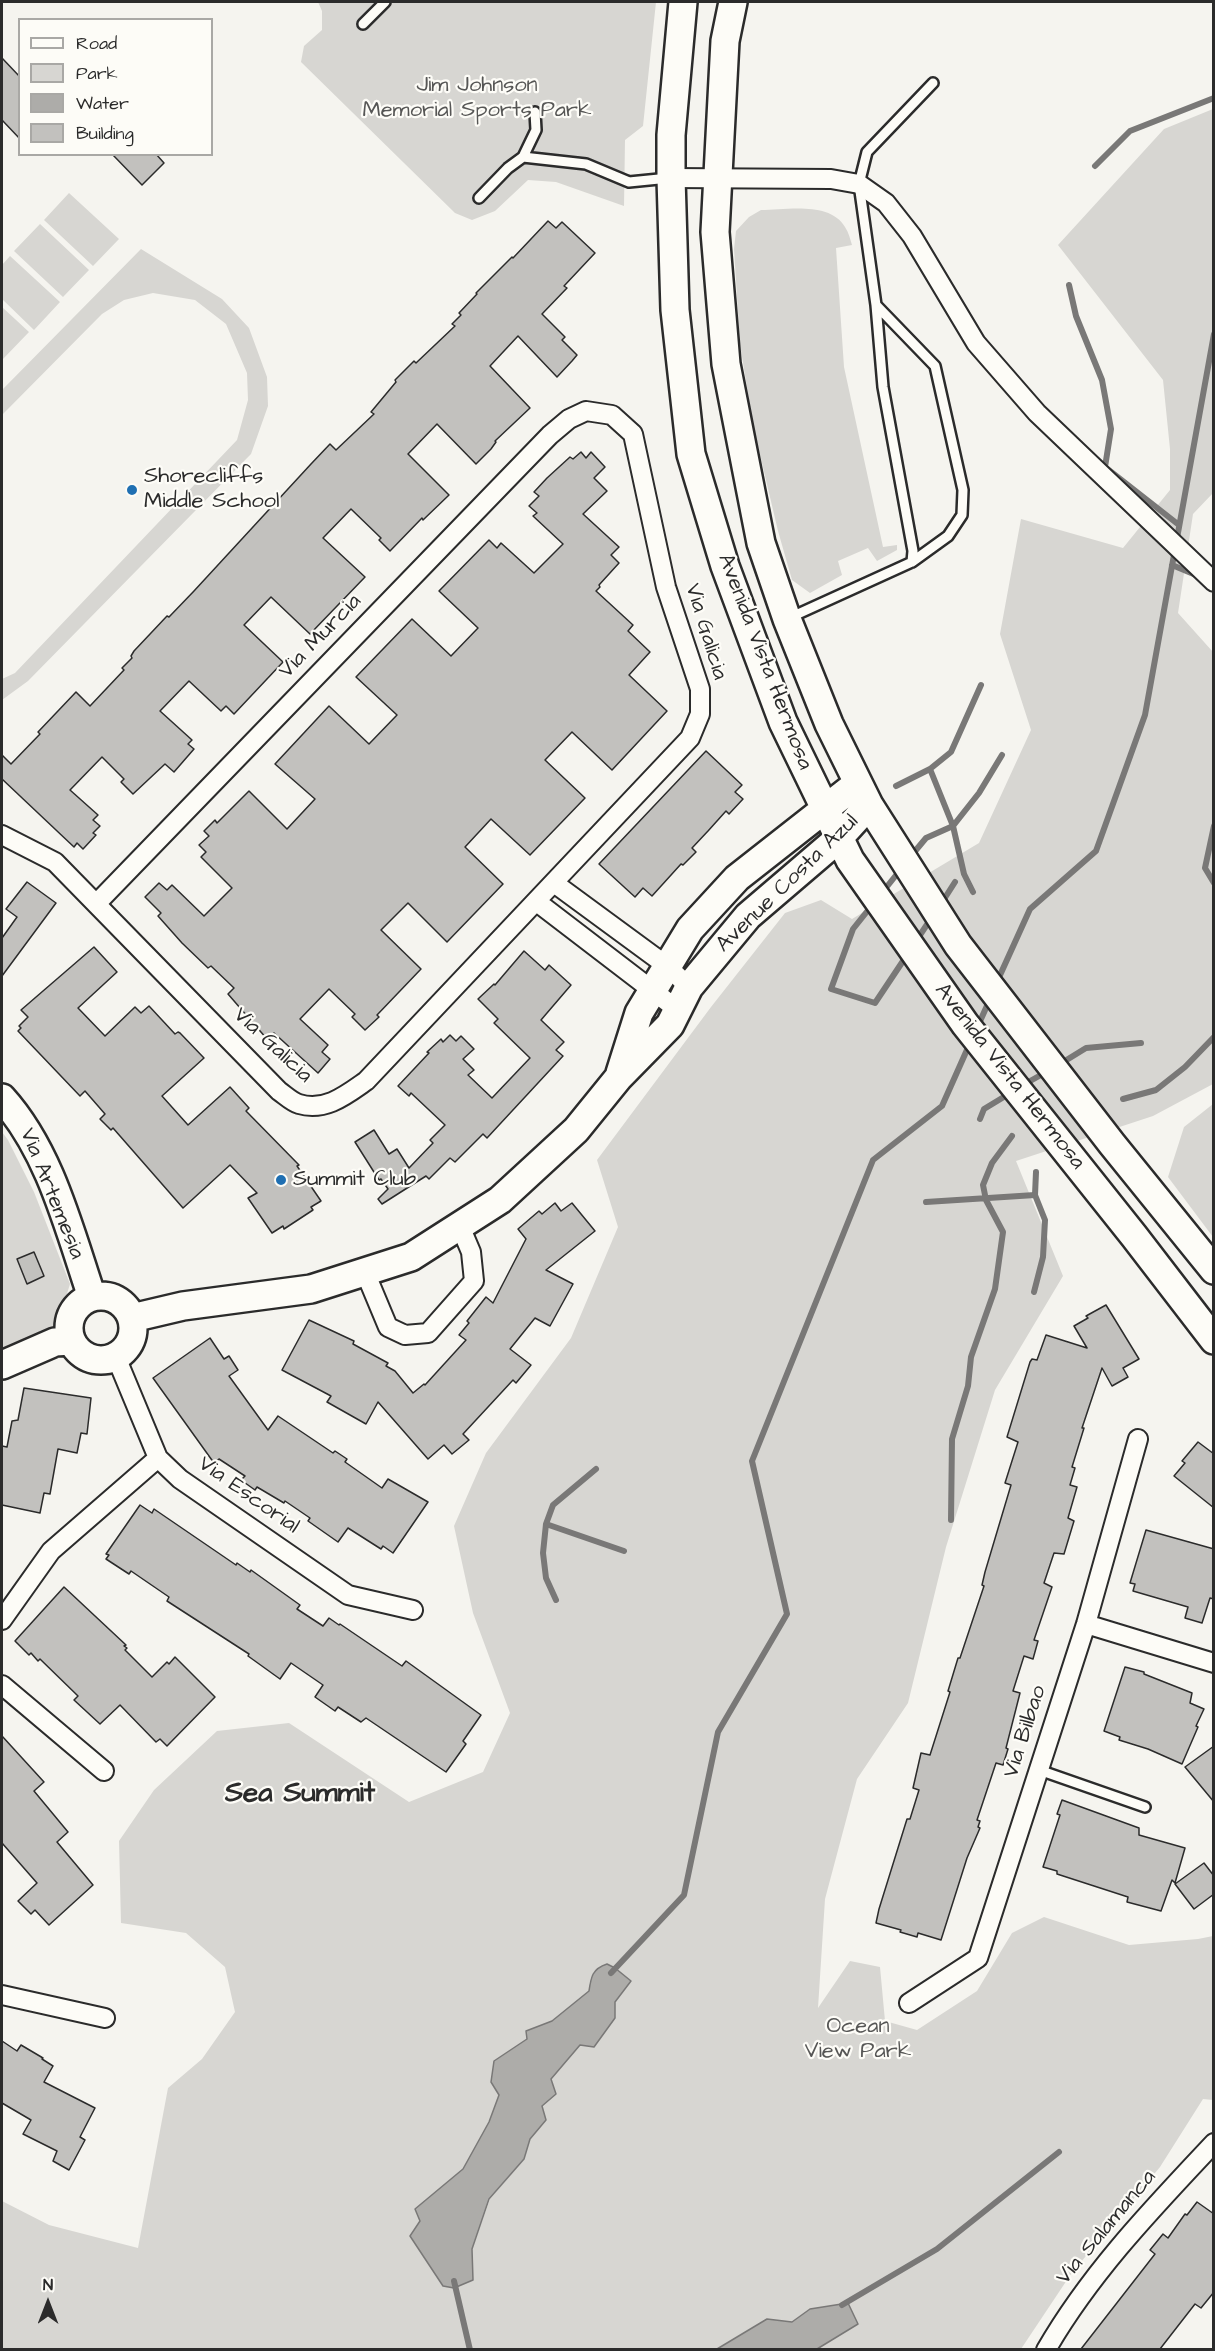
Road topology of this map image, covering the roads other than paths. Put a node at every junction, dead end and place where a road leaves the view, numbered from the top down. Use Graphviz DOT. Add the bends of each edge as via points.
graph roads {
  1 [pos="385,2"];
  2 [pos="683,2"];
  3 [pos="733,2"];
  4 [pos="363,24"];
  5 [pos="933,83"];
  6 [pos="535,112"];
  7 [pos="523,158"];
  8 [pos="671,177"];
  9 [pos="717,178"];
  10 [pos="859,184"];
  11 [pos="479,198"];
  12 [pos="876,305"];
  13 [pos="586,411"];
  14 [pos="912,562"];
  15 [pos="1214,582"];
  16 [pos="787,619"];
  17 [pos="864,794"];
  18 [pos="825,809"];
  19 [pos="2,835"];
  20 [pos="844,849"];
  21 [pos="554,883"];
  22 [pos="537,902"];
  23 [pos="97,903"];
  24 [pos="667,966"];
  25 [pos="651,990"];
  26 [pos="684,998"];
  27 [pos="619,1077"];
  28 [pos="2,1098"];
  29 [pos="460,1226"];
  30 [pos="1214,1270"];
  31 [pos="365,1272"];
  32 [pos="92,1297"];
  33 [pos="132,1318"];
  34 [pos="1214,1340"];
  35 [pos="71,1341"];
  36 [pos="116,1357"];
  37 [pos="2,1365"];
  38 [pos="1138,1439"];
  39 [pos="158,1458"];
  40 [pos="413,1610"];
  41 [pos="2,1620"];
  42 [pos="1086,1624"];
  43 [pos="1214,1663"];
  44 [pos="2,1685"];
  45 [pos="1039,1770"];
  46 [pos="104,1771"];
  47 [pos="1145,1807"];
  48 [pos="2,1995"];
  49 [pos="909,2003"];
  50 [pos="105,2018"];
  51 [pos="1214,2143"];
  52 [pos="1046,2349"];
  1 -- 4 [label="lane"];
  2 -- 8 [label="main road, Avenida Vista Hermosa"];
  3 -- 9 [label="main road, Avenida Vista Hermosa" via="725,41"];
  5 -- 10 [label="lane" via="867,152"];
  6 -- 7 [label="lane" via="536,130"];
  7 -- 8 [label="lane" via="586,164 629,182"];
  7 -- 11 [label="lane"];
  8 -- 9 [label="street"];
  8 -- 18 [label="main road, Avenida Vista Hermosa" via="675,310 691,454 725,566 783,722"];
  9 -- 10 [label="street" via="831,179"];
  9 -- 16 [label="main road, Avenida Vista Hermosa" via="715,232 726,364 761,543"];
  10 -- 12 [label="lane"];
  10 -- 15 [label="street" via="886,203 912,236 976,343 1037,413"];
  12 -- 14 [label="lane" via="883,387 914,550"];
  12 -- 14 [label="lane" via="935,366 963,490 962,515 948,536"];
  13 -- 21 [label="street, Via Galicia" via="612,415 633,434 666,587 700,689 700,714 690,738"];
  13 -- 23 [label="street, Via Murcia" via="550,435"];
  14 -- 16 [label="lane"];
  16 -- 17 [label="main road, Avenida Vista Hermosa" via="829,724"];
  17 -- 18 [label="main road, Avenue Costa Azul"];
  17 -- 20 [label="main road, Avenue Costa Azul"];
  17 -- 30 [label="main road, Avenida Vista Hermosa" via="958,945"];
  18 -- 20 [label="main road, Avenida Vista Hermosa"];
  18 -- 24 [label="main road, Avenue Costa Azul" via="737,878 690,929"];
  19 -- 23 [label="street, Via Galicia" via="55,862"];
  20 -- 26 [label="main road, Avenue Costa Azul" via="748,916"];
  20 -- 34 [label="main road, Avenida Vista Hermosa" via="965,1024"];
  21 -- 22 [label="street, Via Galicia"];
  21 -- 24 [label="street"];
  22 -- 23 [label="street, Via Galicia" via="366,1082 321,1106 298,1104 279,1091"];
  22 -- 25 [label="street"];
  24 -- 25 [label="main road, Avenue Costa Azul"];
  24 -- 26 [label="street"];
  25 -- 26 [label="street"];
  25 -- 27 [label="main road, Avenue Costa Azul" via="639,1013"];
  26 -- 27 [label="main road, Avenue Costa Azul" via="670,1025"];
  27 -- 29 [label="main road, Avenue Costa Azul" via="576,1130 500,1200"];
  28 -- 32 [label="main road, Via Artemesia" via="37,1148"];
  29 -- 31 [label="main road, Avenue Costa Azul" via="411,1257"];
  29 -- 31 [label="street" via="471,1251 474,1281 428,1333 405,1335 388,1327"];
  31 -- 33 [label="main road, Avenue Costa Azul" via="311,1289 183,1306"];
  32 -- 33 [label="main road" via="110,1296 120,1301"];
  32 -- 35 [label="main road" via="73,1312"];
  33 -- 36 [label="main road" via="133,1336"];
  35 -- 36 [label="main road" via="77,1350 95,1360"];
  35 -- 37 [label="main road" via="55,1342"];
  36 -- 39 [label="street, Via Escorial"];
  38 -- 42 [label="street, Via Bilbao"];
  39 -- 40 [label="street, Via Escorial" via="180,1479 348,1595"];
  39 -- 41 [label="street" via="51,1551"];
  42 -- 43 [label="street"];
  42 -- 45 [label="street, Via Bilbao"];
  44 -- 46 [label="street"];
  45 -- 47 [label="lane"];
  45 -- 49 [label="street, Via Bilbao" via="978,1958"];
  48 -- 50 [label="street"];
  51 -- 52 [label="street, Via Salamanca" via="1123,2241 1066,2314"];
}
